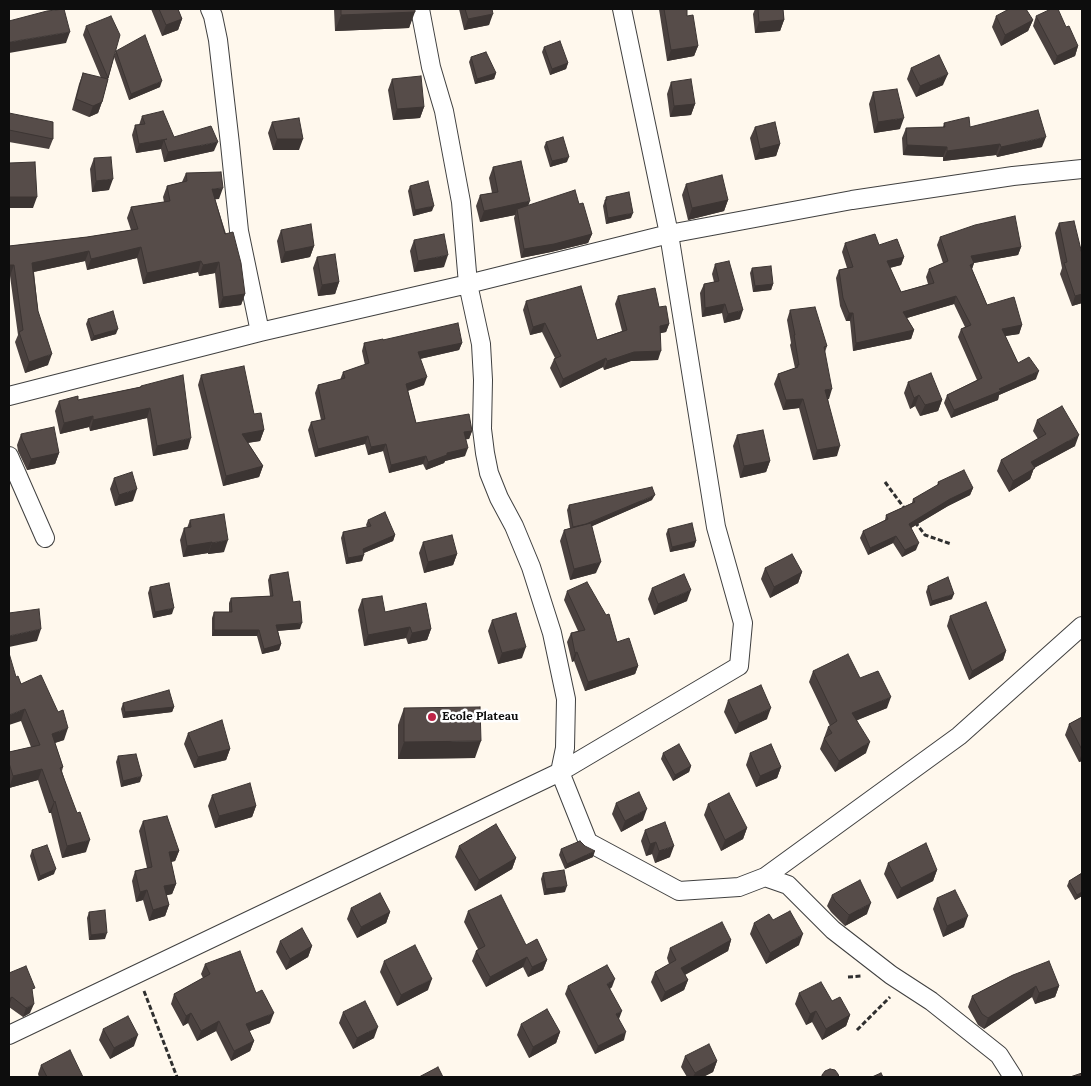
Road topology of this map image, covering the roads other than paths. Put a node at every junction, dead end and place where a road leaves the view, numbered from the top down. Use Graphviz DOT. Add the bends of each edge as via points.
graph roads {
  1 [pos="210,9"];
  2 [pos="420,9"];
  3 [pos="622,9"];
  4 [pos="1082,169"];
  5 [pos="669,234"];
  6 [pos="468,284"];
  7 [pos="260,332"];
  8 [pos="9,396"];
  9 [pos="9,456"];
  10 [pos="44,538"];
  11 [pos="1082,626"];
  12 [pos="560,772"];
  13 [pos="765,877"];
  14 [pos="9,1036"];
  15 [pos="1013,1077"];
  1 -- 7 [label="street" via="218,40 239,232"];
  2 -- 6 [label="street" via="461,202"];
  3 -- 5 [label="street"];
  4 -- 5 [label="street" via="852,200"];
  5 -- 6 [label="street"];
  5 -- 12 [label="street" via="716,527 743,622 739,666"];
  6 -- 7 [label="street"];
  6 -- 12 [label="street" via="481,344 484,453 499,498 531,567 552,633 566,699 565,748"];
  7 -- 8 [label="street"];
  9 -- 10 [label="street"];
  11 -- 13 [label="street" via="959,736"];
  12 -- 13 [label="street" via="588,842 680,891 739,887"];
  12 -- 14 [label="street"];
  13 -- 15 [label="street" via="788,885 834,930 891,976 931,1001 999,1055"];
}
